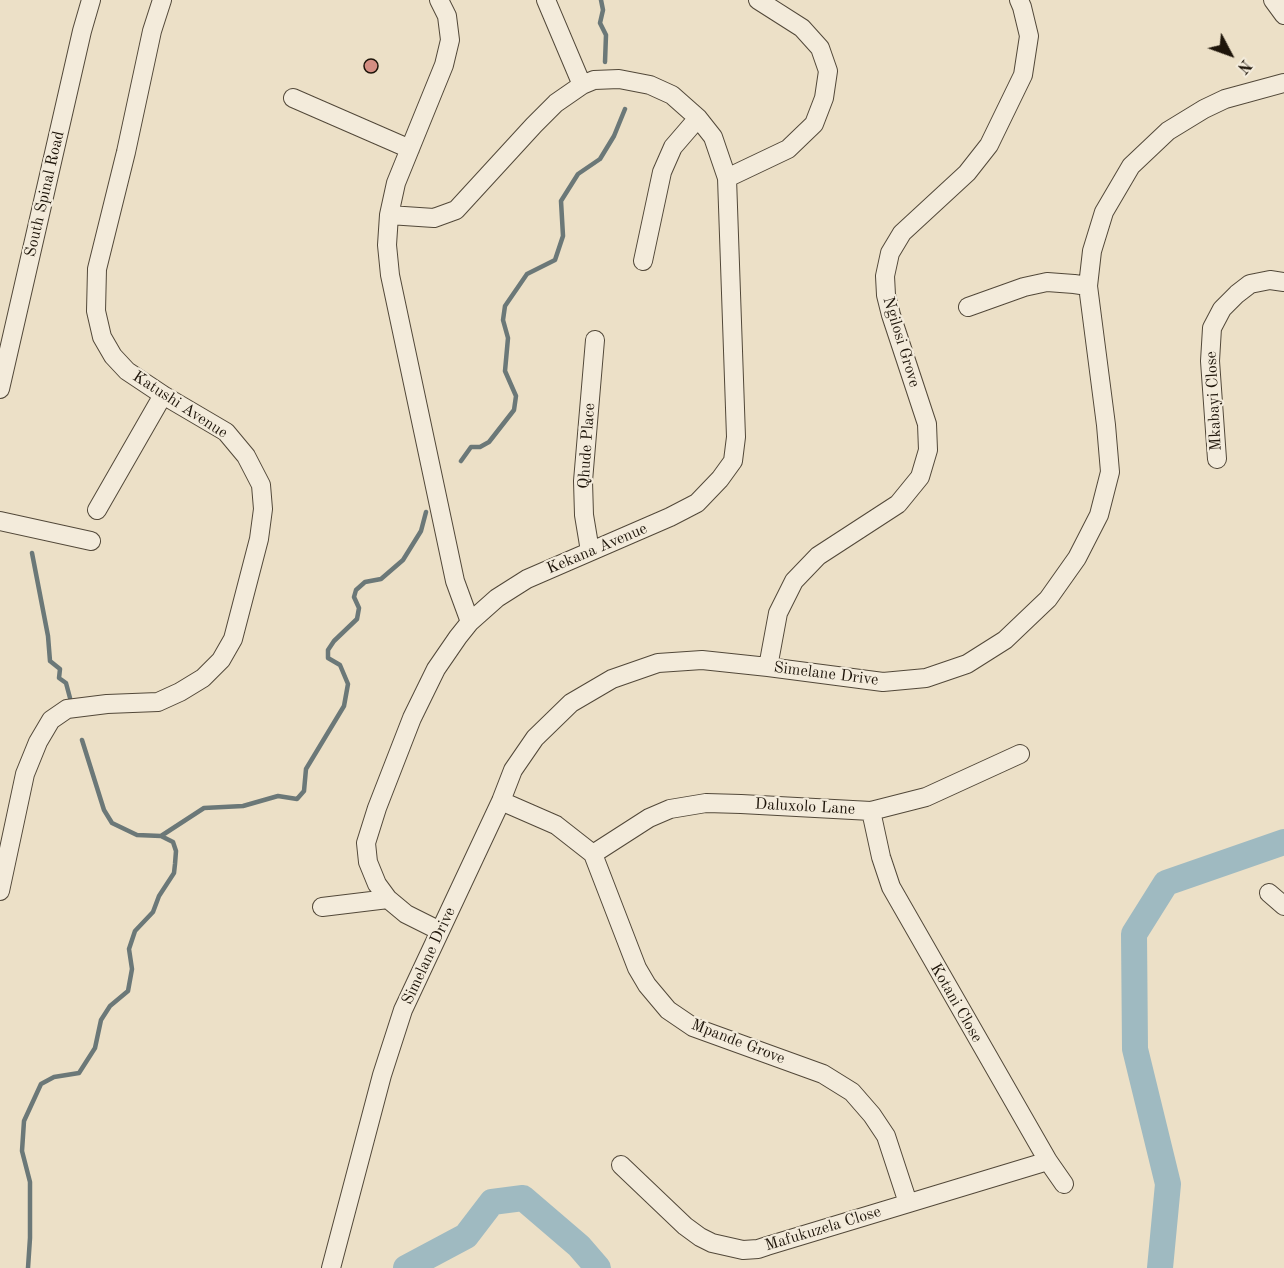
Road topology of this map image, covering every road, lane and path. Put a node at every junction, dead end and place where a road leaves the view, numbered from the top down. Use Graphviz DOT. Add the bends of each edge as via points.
graph roads {
  1 [pos="91,0"];
  2 [pos="162,0"];
  3 [pos="439,0"];
  4 [pos="546,0"];
  5 [pos="758,0"];
  6 [pos="1019,0"];
  7 [pos="1273,0"];
  8 [pos="1284,15"];
  9 [pos="1284,83"];
  10 [pos="582,85"];
  11 [pos="292,98"];
  12 [pos="698,118"];
  13 [pos="410,149"];
  14 [pos="727,178"];
  15 [pos="389,215"];
  16 [pos="643,261"];
  17 [pos="1284,282"];
  18 [pos="1088,286"];
  19 [pos="968,307"];
  20 [pos="595,340"];
  21 [pos="0,389"];
  22 [pos="163,395"];
  23 [pos="1217,459"];
  24 [pos="97,510"];
  25 [pos="0,521"];
  26 [pos="91,541"];
  27 [pos="590,551"];
  28 [pos="470,622"];
  29 [pos="768,666"];
  30 [pos="1020,754"];
  31 [pos="501,801"];
  32 [pos="871,811"];
  33 [pos="593,854"];
  34 [pos="0,891"];
  35 [pos="1269,892"];
  36 [pos="387,899"];
  37 [pos="1284,906"];
  38 [pos="322,907"];
  39 [pos="440,931"];
  40 [pos="1048,1161"];
  41 [pos="621,1165"];
  42 [pos="1064,1184"];
  43 [pos="908,1203"];
  44 [pos="331,1268"];
  1 -- 21 [label="street, South Spinal Road"];
  2 -- 22 [label="street, Katushi Avenue" via="97,269 96,311 102,337 113,356 127,371"];
  3 -- 13 [label="street" via="447,16 450,40"];
  4 -- 10 [label="street"];
  5 -- 14 [label="street" via="802,28 820,48 828,71 824,98 814,124 788,149"];
  6 -- 29 [label="street, Ngilosi Grove" via="1029,36 1023,75 989,145 967,173 902,233 890,253 885,276 891,315 927,424 928,450 920,477 898,504 818,556 794,581 778,613"];
  7 -- 8 [label="street"];
  9 -- 18 [label="street, Simelane Drive" via="1225,99 1204,109 1168,131 1131,166 1104,212 1092,250"];
  10 -- 12 [label="street, Kekana Avenue" via="594,80 619,79 650,85 672,95"];
  10 -- 15 [label="street, Kekana Avenue" via="556,103 456,210 434,218"];
  11 -- 13 [label="street"];
  12 -- 14 [label="street, Kekana Avenue" via="714,137"];
  12 -- 16 [label="street" via="673,147 662,172"];
  13 -- 15 [label="street" via="396,183"];
  14 -- 27 [label="street, Kekana Avenue" via="736,437 733,461 697,503"];
  15 -- 28 [label="street" via="390,275 455,581"];
  17 -- 23 [label="street, Mkabayi Close" via="1250,284 1222,309 1212,328 1210,361"];
  18 -- 19 [label="street" via="1047,282 1024,286"];
  18 -- 29 [label="street, Simelane Drive" via="1110,472 1099,515 1077,558 1048,599 1005,640 967,664 926,678 883,682"];
  20 -- 27 [label="street, Qhude Place" via="583,481"];
  22 -- 24 [label="street"];
  22 -- 34 [label="street, Katushi Avenue" via="226,432 246,456 261,485 260,539 233,639 221,660 203,678 158,702 67,709 51,720 25,774"];
  25 -- 26 [label="street"];
  27 -- 28 [label="street, Kekana Avenue" via="527,579"];
  28 -- 36 [label="street, Kekana Avenue" via="436,669 412,718 366,843 368,862"];
  29 -- 31 [label="street, Simelane Drive" via="702,660 658,663 612,679 571,703 535,738 513,770"];
  30 -- 32 [label="street, Daluxolo Lane" via="926,797"];
  31 -- 33 [label="street" via="556,825"];
  31 -- 39 [label="street, Simelane Drive"];
  32 -- 33 [label="street, Daluxolo Lane" via="706,803 670,809 649,818"];
  32 -- 40 [label="street, Kotani Close" via="891,887"];
  33 -- 43 [label="street, Mpande Grove" via="637,968 668,1010 693,1027 823,1074 852,1092 886,1136"];
  35 -- 37 [label="street"];
  36 -- 38 [label="street"];
  36 -- 39 [label="street, Kekana Avenue" via="406,914"];
  39 -- 44 [label="street, Simelane Drive" via="404,1010 382,1075"];
  40 -- 42 [label="street, Kotani Close"];
  40 -- 43 [label="street, Mafukuzela Close"];
  41 -- 43 [label="street, Mafukuzela Close" via="700,1237 743,1250 758,1249"];
}
